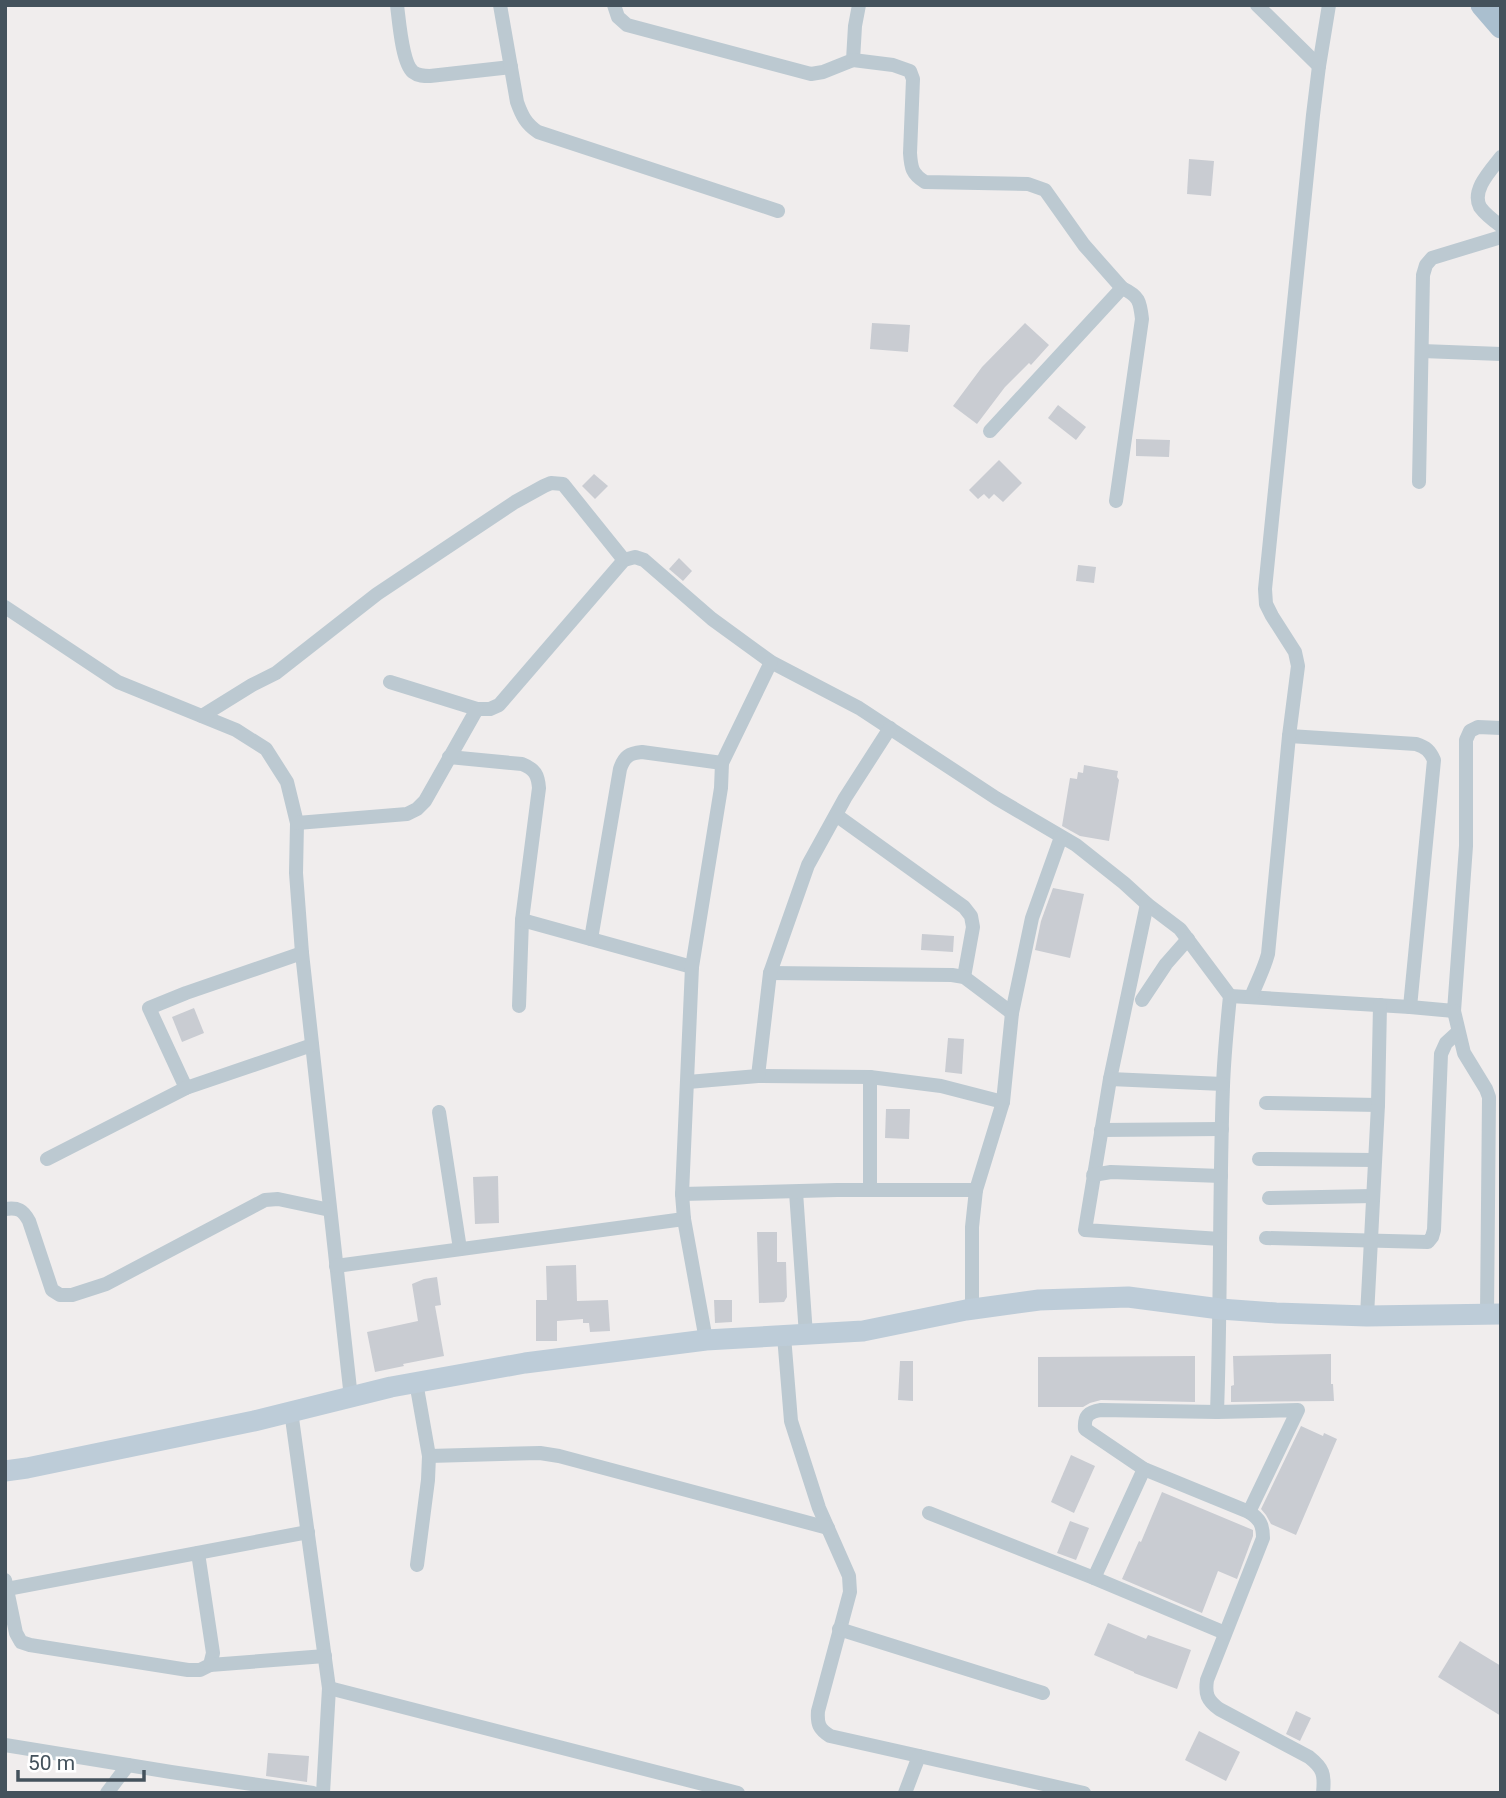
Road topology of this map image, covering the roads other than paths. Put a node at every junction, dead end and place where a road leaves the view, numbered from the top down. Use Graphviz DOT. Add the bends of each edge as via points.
graph roads {
  1 [pos="397,5"];
  2 [pos="500,5"];
  3 [pos="614,5"];
  4 [pos="859,5"];
  5 [pos="1257,5"];
  6 [pos="1329,5"];
  7 [pos="1482,5"];
  8 [pos="1501,27"];
  9 [pos="853,60"];
  10 [pos="1319,66"];
  11 [pos="511,67"];
  12 [pos="1501,157"];
  13 [pos="778,211"];
  14 [pos="1501,226"];
  15 [pos="1501,237"];
  16 [pos="1122,288"];
  17 [pos="1422,351"];
  18 [pos="1501,355"];
  19 [pos="990,431"];
  20 [pos="1419,482"];
  21 [pos="1116,501"];
  22 [pos="624,561"];
  23 [pos="5,607"];
  24 [pos="771,662"];
  25 [pos="390,682"];
  26 [pos="477,709"];
  27 [pos="202,716"];
  28 [pos="890,728"];
  29 [pos="1501,728"];
  30 [pos="1289,736"];
  31 [pos="449,757"];
  32 [pos="722,763"];
  33 [pos="836,815"];
  34 [pos="297,823"];
  35 [pos="1061,837"];
  36 [pos="1147,904"];
  37 [pos="522,920"];
  38 [pos="591,939"];
  39 [pos="1188,939"];
  40 [pos="302,953"];
  41 [pos="692,967"];
  42 [pos="771,973"];
  43 [pos="964,977"];
  44 [pos="1230,996"];
  45 [pos="1251,997"];
  46 [pos="1142,1000"];
  47 [pos="1380,1005"];
  48 [pos="519,1006"];
  49 [pos="1410,1007"];
  50 [pos="1454,1011"];
  51 [pos="1012,1013"];
  52 [pos="1458,1032"];
  53 [pos="312,1045"];
  54 [pos="758,1076"];
  55 [pos="870,1077"];
  56 [pos="1110,1079"];
  57 [pos="688,1082"];
  58 [pos="1223,1083"];
  59 [pos="186,1088"];
  60 [pos="1003,1102"];
  61 [pos="1266,1102"];
  62 [pos="1378,1105"];
  63 [pos="439,1112"];
  64 [pos="1222,1129"];
  65 [pos="1101,1130"];
  66 [pos="1099,1151"];
  67 [pos="1259,1159"];
  68 [pos="47,1160"];
  69 [pos="1374,1160"];
  70 [pos="1111,1172"];
  71 [pos="1093,1175"];
  72 [pos="1221,1176"];
  73 [pos="870,1189"];
  74 [pos="976,1190"];
  75 [pos="796,1192"];
  76 [pos="682,1194"];
  77 [pos="1373,1196"];
  78 [pos="1269,1198"];
  79 [pos="5,1209"];
  80 [pos="330,1210"];
  81 [pos="684,1219"];
  82 [pos="1266,1238"];
  83 [pos="1220,1239"];
  84 [pos="1371,1239"];
  85 [pos="460,1249"];
  86 [pos="336,1266"];
  87 [pos="1220,1308"];
  88 [pos="972,1309"];
  89 [pos="1494,1314"];
  90 [pos="1367,1316"];
  91 [pos="806,1335"];
  92 [pos="784,1336"];
  93 [pos="706,1340"];
  94 [pos="416,1382"];
  95 [pos="351,1398"];
  96 [pos="291,1411"];
  97 [pos="1217,1412"];
  98 [pos="429,1456"];
  99 [pos="1143,1469"];
  100 [pos="5,1471"];
  101 [pos="1249,1512"];
  102 [pos="929,1513"];
  103 [pos="828,1528"];
  104 [pos="308,1532"];
  105 [pos="198,1553"];
  106 [pos="416,1565"];
  107 [pos="1094,1578"];
  108 [pos="6,1584"];
  109 [pos="839,1629"];
  110 [pos="1224,1633"];
  111 [pos="325,1656"];
  112 [pos="210,1665"];
  113 [pos="329,1688"];
  114 [pos="1043,1693"];
  115 [pos="5,1745"];
  116 [pos="919,1756"];
  117 [pos="128,1765"];
  118 [pos="107,1793"];
  119 [pos="313,1793"];
  120 [pos="323,1793"];
  121 [pos="738,1793"];
  122 [pos="905,1793"];
  123 [pos="1084,1793"];
  124 [pos="1324,1793"];
  1 -- 11 [label="street" via="407,61 421,76"];
  2 -- 11 [label="street"];
  3 -- 9 [label="street" via="627,25 799,72 823,72"];
  4 -- 9 [label="street"];
  5 -- 10 [label="street"];
  6 -- 10 [label="street"];
  7 -- 8 [label="main road"];
  9 -- 16 [label="street" via="893,65 909,71 914,79 910,153 915,176 925,182 1028,184 1045,190"];
  10 -- 30 [label="street" via="1265,589 1266,604 1295,652 1298,666"];
  11 -- 13 [label="street" via="522,116 538,132"];
  12 -- 14 [label="street" via="1478,194 1479,205"];
  15 -- 17 [label="street" via="1432,258 1426,265"];
  16 -- 19 [label="street"];
  16 -- 21 [label="street" via="1140,303 1142,319"];
  17 -- 18 [label="street"];
  17 -- 20 [label="street"];
  22 -- 24 [label="street" via="644,560"];
  22 -- 26 [label="street" via="499,705"];
  22 -- 27 [label="street" via="563,484 544,486 377,594 276,673"];
  23 -- 27 [label="street" via="118,682"];
  24 -- 28 [label="street"];
  24 -- 32 [label="street"];
  25 -- 26 [label="street"];
  26 -- 31 [label="street"];
  27 -- 34 [label="street" via="266,749 287,782"];
  28 -- 33 [label="street"];
  28 -- 35 [label="street"];
  29 -- 50 [label="street" via="1478,727 1466,740 1466,846"];
  30 -- 45 [label="street" via="1268,954"];
  30 -- 49 [label="street" via="1416,744 1430,751 1434,760"];
  31 -- 34 [label="street" via="425,801 407,814"];
  31 -- 37 [label="street" via="522,764 538,777"];
  32 -- 38 [label="street" via="642,751 624,759"];
  32 -- 41 [label="street"];
  33 -- 42 [label="street" via="808,866"];
  33 -- 43 [label="street" via="964,907 973,927"];
  34 -- 40 [label="street"];
  35 -- 36 [label="street"];
  35 -- 51 [label="street" via="1032,918"];
  36 -- 39 [label="street"];
  36 -- 56 [label="street"];
  37 -- 38 [label="street"];
  37 -- 48 [label="street"];
  38 -- 41 [label="street"];
  39 -- 44 [label="street"];
  39 -- 46 [label="street"];
  40 -- 53 [label="street"];
  40 -- 59 [label="street" via="149,1008"];
  41 -- 57 [label="street"];
  42 -- 43 [label="street"];
  42 -- 54 [label="street"];
  43 -- 51 [label="street"];
  44 -- 45 [label="street"];
  44 -- 58 [label="street"];
  45 -- 47 [label="street"];
  47 -- 49 [label="street"];
  47 -- 62 [label="street"];
  49 -- 50 [label="street"];
  50 -- 52 [label="street"];
  51 -- 60 [label="street"];
  52 -- 84 [label="street" via="1441,1054 1432,1237 1422,1243"];
  52 -- 89 [label="street" via="1464,1053 1489,1097"];
  53 -- 59 [label="street"];
  53 -- 80 [label="street"];
  54 -- 55 [label="street"];
  54 -- 57 [label="street"];
  55 -- 60 [label="street" via="941,1086"];
  55 -- 73 [label="street"];
  56 -- 58 [label="street"];
  56 -- 65 [label="street"];
  57 -- 76 [label="street"];
  58 -- 64 [label="street"];
  59 -- 68 [label="street"];
  60 -- 74 [label="street"];
  61 -- 62 [label="street"];
  62 -- 69 [label="street"];
  63 -- 85 [label="street"];
  64 -- 65 [label="street"];
  64 -- 72 [label="street"];
  65 -- 66 [label="street"];
  66 -- 70 [label="street"];
  66 -- 71 [label="street"];
  67 -- 69 [label="street"];
  69 -- 77 [label="street"];
  70 -- 71 [label="street"];
  70 -- 72 [label="street"];
  71 -- 83 [label="street" via="1085,1230"];
  72 -- 83 [label="street"];
  73 -- 74 [label="street"];
  73 -- 75 [label="street"];
  74 -- 88 [label="street"];
  75 -- 76 [label="street"];
  75 -- 91 [label="street"];
  76 -- 81 [label="street"];
  77 -- 78 [label="street"];
  77 -- 84 [label="street"];
  79 -- 80 [label="street" via="24,1212 52,1290 61,1295 106,1284 265,1200"];
  80 -- 86 [label="street"];
  81 -- 85 [label="street"];
  81 -- 93 [label="street"];
  82 -- 84 [label="street"];
  83 -- 87 [label="street"];
  84 -- 90 [label="street"];
  85 -- 86 [label="street"];
  86 -- 95 [label="street"];
  87 -- 88 [label="street" via="1122,1297 1039,1300"];
  87 -- 90 [label="street"];
  87 -- 97 [label="street"];
  88 -- 91 [label="street" via="863,1331"];
  89 -- 90 [label="street"];
  91 -- 92 [label="street"];
  92 -- 93 [label="street"];
  92 -- 103 [label="street" via="791,1421"];
  93 -- 94 [label="street"];
  94 -- 95 [label="street"];
  94 -- 98 [label="street"];
  95 -- 96 [label="street"];
  96 -- 100 [label="street"];
  96 -- 104 [label="street"];
  97 -- 99 [label="street" via="1091,1412 1086,1416 1085,1429"];
  97 -- 101 [label="street" via="1298,1410"];
  98 -- 103 [label="street" via="559,1456"];
  98 -- 106 [label="street"];
  99 -- 101 [label="street"];
  99 -- 107 [label="street"];
  101 -- 110 [label="street" via="1263,1527 1263,1538"];
  102 -- 107 [label="street"];
  103 -- 109 [label="street" via="849,1576 850,1592"];
  104 -- 105 [label="street"];
  104 -- 111 [label="street"];
  105 -- 108 [label="street"];
  105 -- 112 [label="street" via="213,1653"];
  107 -- 110 [label="street"];
  108 -- 112 [label="street" via="21,1642 188,1670 200,1671"];
  109 -- 114 [label="street"];
  109 -- 116 [label="street" via="818,1711 821,1730"];
  110 -- 124 [label="street" via="1207,1680 1209,1702 1309,1757 1319,1765"];
  111 -- 112 [label="street"];
  111 -- 113 [label="street"];
  113 -- 120 [label="street"];
  113 -- 121 [label="street"];
  115 -- 117 [label="street"];
  116 -- 122 [label="street"];
  116 -- 123 [label="street"];
  117 -- 118 [label="street"];
  117 -- 119 [label="street"];
}
